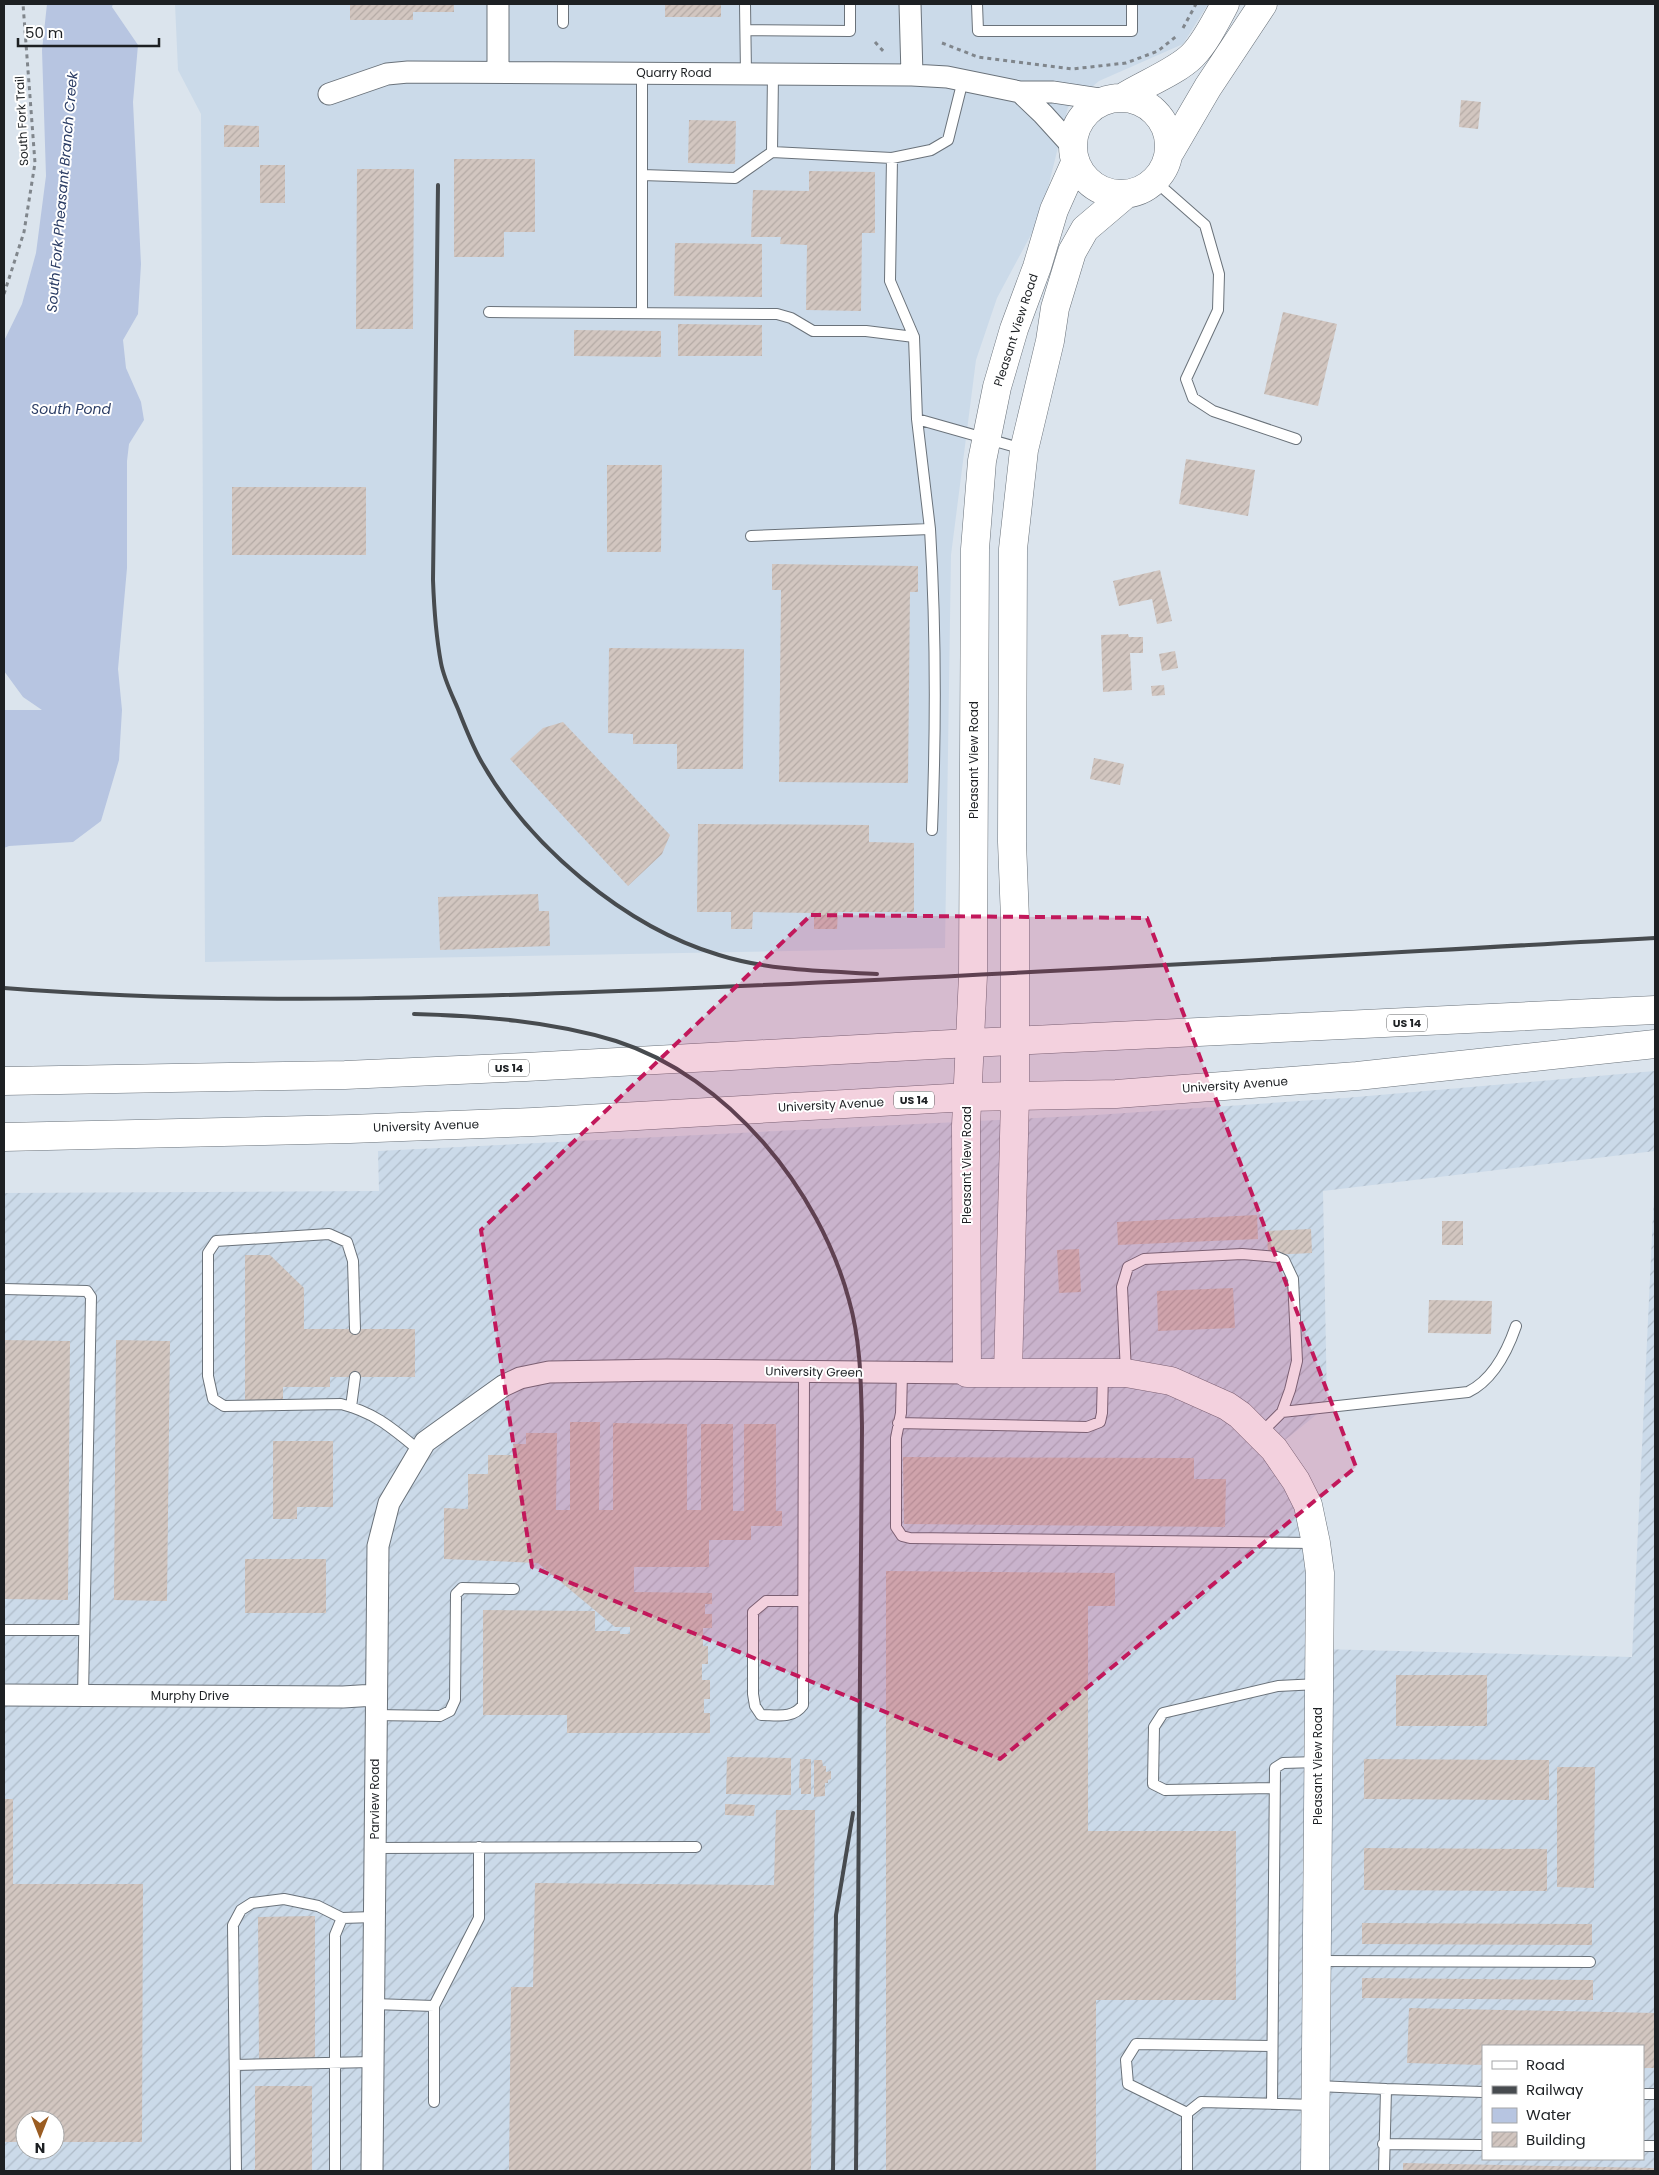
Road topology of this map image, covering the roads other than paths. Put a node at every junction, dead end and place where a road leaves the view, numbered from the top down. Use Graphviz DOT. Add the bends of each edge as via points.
graph roads {
  1 [pos="498,4"];
  2 [pos="563,4"];
  3 [pos="745,4"];
  4 [pos="850,4"];
  5 [pos="910,4"];
  6 [pos="977,4"];
  7 [pos="1132,4"];
  8 [pos="1225,4"];
  9 [pos="1264,4"];
  10 [pos="563,23"];
  11 [pos="746,30"];
  12 [pos="498,72"];
  13 [pos="642,73"];
  14 [pos="746,74"];
  15 [pos="773,74"];
  16 [pos="912,74"];
  17 [pos="963,80"];
  18 [pos="1020,92"];
  19 [pos="329,94"];
  20 [pos="1114,99"];
  21 [pos="772,152"];
  22 [pos="1170,152"];
  23 [pos="1074,155"];
  24 [pos="892,158"];
  25 [pos="642,176"];
  26 [pos="1155,181"];
  27 [pos="1126,195"];
  28 [pos="489,312"];
  29 [pos="642,313"];
  30 [pos="914,337"];
  31 [pos="917,419"];
  32 [pos="986,439"];
  33 [pos="1296,440"];
  34 [pos="1024,450"];
  35 [pos="930,529"];
  36 [pos="751,536"];
  37 [pos="932,830"];
  38 [pos="1655,1010"];
  39 [pos="1014,1041"];
  40 [pos="970,1043"];
  41 [pos="1655,1044"];
  42 [pos="4,1081"];
  43 [pos="968,1097"];
  44 [pos="1015,1097"];
  45 [pos="4,1137"];
  46 [pos="4,1289"];
  47 [pos="1516,1326"];
  48 [pos="355,1329"];
  49 [pos="804,1372"];
  50 [pos="902,1373"];
  51 [pos="967,1373"];
  52 [pos="1008,1373"];
  53 [pos="1114,1373"];
  54 [pos="355,1377"];
  55 [pos="1214,1401"];
  56 [pos="351,1407"];
  57 [pos="1282,1412"];
  58 [pos="898,1423"];
  59 [pos="1260,1434"];
  60 [pos="424,1445"];
  61 [pos="1316,1543"];
  62 [pos="514,1589"];
  63 [pos="804,1601"];
  64 [pos="4,1630"];
  65 [pos="84,1630"];
  66 [pos="1319,1684"];
  67 [pos="4,1695"];
  68 [pos="83,1695"];
  69 [pos="375,1705"];
  70 [pos="1318,1762"];
  71 [pos="1274,1788"];
  72 [pos="479,1847"];
  73 [pos="696,1847"];
  74 [pos="374,1848"];
  75 [pos="374,1917"];
  76 [pos="342,1918"];
  77 [pos="1317,1961"];
  78 [pos="1590,1962"];
  79 [pos="373,2004"];
  80 [pos="434,2006"];
  81 [pos="1272,2046"];
  82 [pos="373,2062"];
  83 [pos="335,2063"];
  84 [pos="235,2065"];
  85 [pos="1386,2089"];
  86 [pos="1482,2092"];
  87 [pos="1316,2095"];
  88 [pos="434,2102"];
  89 [pos="1272,2104"];
  90 [pos="1187,2113"];
  91 [pos="1383,2144"];
  92 [pos="1482,2145"];
  93 [pos="236,2171"];
  94 [pos="335,2171"];
  95 [pos="372,2171"];
  96 [pos="1187,2171"];
  97 [pos="1315,2171"];
  98 [pos="1384,2171"];
  1 -- 12 [label="street"];
  2 -- 10 [label="lane"];
  3 -- 11 [label="lane"];
  4 -- 11 [label="lane" via="850,31"];
  5 -- 16 [label="street"];
  6 -- 7 [label="lane" via="978,32 986,32 1132,30"];
  8 -- 20 [label="main road" via="1192,57 1165,75"];
  9 -- 22 [label="main road" via="1208,86"];
  11 -- 14 [label="lane"];
  12 -- 13 [label="street, Quarry Road"];
  12 -- 19 [label="street, Quarry Road" via="387,74"];
  13 -- 14 [label="street, Quarry Road"];
  13 -- 25 [label="lane"];
  14 -- 15 [label="street, Quarry Road"];
  15 -- 16 [label="street, Quarry Road"];
  15 -- 21 [label="lane"];
  16 -- 17 [label="street, Quarry Road"];
  17 -- 18 [label="street, Quarry Road"];
  17 -- 24 [label="lane" via="948,140 931,150"];
  18 -- 20 [label="street, Quarry Road"];
  18 -- 23 [label="street" via="1043,114"];
  20 -- 22 [label="main road" via="1137,100 1152,108 1163,120 1169,135"];
  20 -- 23 [label="main road" via="1092,107 1082,118 1075,132"];
  21 -- 24 [label="lane"];
  21 -- 25 [label="lane" via="735,178"];
  22 -- 26 [label="main road" via="1165,168"];
  23 -- 27 [label="main road" via="1083,176 1095,187"];
  23 -- 32 [label="main road, Pleasant View Road" via="1014,329"];
  24 -- 30 [label="lane" via="890,281"];
  25 -- 29 [label="lane"];
  26 -- 27 [label="main road"];
  26 -- 33 [label="lane" via="1205,225 1219,274 1218,310 1186,379 1193,398 1213,412"];
  27 -- 34 [label="main road" via="1085,229 1072,252 1055,308"];
  28 -- 29 [label="lane"];
  29 -- 30 [label="lane" via="777,314 792,318 813,331 866,331"];
  30 -- 31 [label="lane"];
  31 -- 32 [label="lane"];
  31 -- 35 [label="lane"];
  32 -- 34 [label="lane"];
  32 -- 40 [label="main road, Pleasant View Road" via="975,549"];
  34 -- 39 [label="main road" via="1013,549"];
  35 -- 36 [label="lane"];
  35 -- 37 [label="lane" via="934,595"];
  38 -- 39 [label="main road, US 14"];
  39 -- 40 [label="main road, US 14"];
  39 -- 44 [label="main road"];
  40 -- 42 [label="main road, US 14" via="526,1068"];
  40 -- 43 [label="main road, Pleasant View Road"];
  41 -- 44 [label="main road, University Avenue / US 14" via="1357,1076 1116,1094"];
  43 -- 44 [label="main road, University Avenue / US 14"];
  43 -- 45 [label="main road, University Avenue / US 14" via="360,1129"];
  43 -- 51 [label="main road, Pleasant View Road"];
  44 -- 52 [label="main road"];
  46 -- 65 [label="lane" via="87,1291 91,1297"];
  47 -- 57 [label="lane" via="1489,1378 1468,1392"];
  48 -- 56 [label="lane" via="353,1261 347,1242 329,1234 216,1241 208,1253 208,1376 213,1399 224,1406 341,1404"];
  49 -- 50 [label="street, University Green"];
  49 -- 60 [label="street, University Green" via="549,1372 520,1378 503,1386"];
  49 -- 63 [label="lane"];
  50 -- 51 [label="street, University Green"];
  50 -- 58 [label="lane"];
  51 -- 52 [label="main road, University Green"];
  52 -- 53 [label="main road, University Green"];
  53 -- 55 [label="main road, University Green" via="1171,1382"];
  53 -- 57 [label="lane" via="1122,1286 1128,1267 1144,1259 1242,1254 1277,1257 1284,1260 1293,1279 1297,1361"];
  53 -- 58 [label="lane" via="1100,1422 1086,1427"];
  54 -- 56 [label="lane"];
  55 -- 59 [label="main road, Pleasant View Road" via="1240,1415"];
  56 -- 60 [label="lane" via="382,1420"];
  57 -- 59 [label="lane"];
  58 -- 61 [label="lane" via="896,1527 902,1536"];
  59 -- 61 [label="main road, Pleasant View Road" via="1296,1481 1308,1505"];
  60 -- 69 [label="street, Parview Road" via="389,1503 378,1546"];
  61 -- 66 [label="main road, Pleasant View Road" via="1320,1574"];
  62 -- 69 [label="lane" via="462,1588 456,1594 455,1700 450,1710 440,1716"];
  63 -- 63 [label="lane" via="803,1705 790,1716 761,1715 752,1694 754,1612 766,1601"];
  64 -- 65 [label="lane"];
  65 -- 68 [label="lane"];
  66 -- 70 [label="main road, Pleasant View Road"];
  66 -- 71 [label="lane" via="1278,1686 1163,1713 1154,1727 1153,1784 1165,1790"];
  67 -- 68 [label="street, Murphy Drive"];
  68 -- 69 [label="street, Murphy Drive" via="343,1697"];
  69 -- 74 [label="street, Parview Road"];
  70 -- 71 [label="lane" via="1283,1763 1275,1768"];
  70 -- 77 [label="main road, Pleasant View Road"];
  71 -- 81 [label="lane"];
  72 -- 73 [label="lane"];
  72 -- 74 [label="lane"];
  72 -- 80 [label="lane" via="479,1918"];
  74 -- 75 [label="street, Parview Road"];
  75 -- 76 [label="lane"];
  75 -- 79 [label="street, Parview Road"];
  76 -- 83 [label="lane" via="335,1935"];
  76 -- 84 [label="lane" via="318,1906 284,1899 252,1902 240,1910 233,1926"];
  77 -- 78 [label="lane"];
  77 -- 87 [label="main road, Pleasant View Road"];
  79 -- 80 [label="lane"];
  79 -- 82 [label="street, Parview Road"];
  80 -- 88 [label="lane"];
  81 -- 89 [label="lane"];
  81 -- 90 [label="lane" via="1136,2044 1126,2060 1128,2084"];
  82 -- 83 [label="lane"];
  82 -- 95 [label="street, Parview Road"];
  83 -- 84 [label="lane"];
  83 -- 94 [label="lane"];
  84 -- 93 [label="lane"];
  85 -- 86 [label="lane"];
  85 -- 87 [label="lane"];
  85 -- 91 [label="lane"];
  87 -- 89 [label="lane"];
  87 -- 97 [label="main road, Pleasant View Road"];
  89 -- 90 [label="lane" via="1200,2102"];
  90 -- 96 [label="lane"];
  91 -- 92 [label="lane"];
  91 -- 98 [label="lane"];
}
